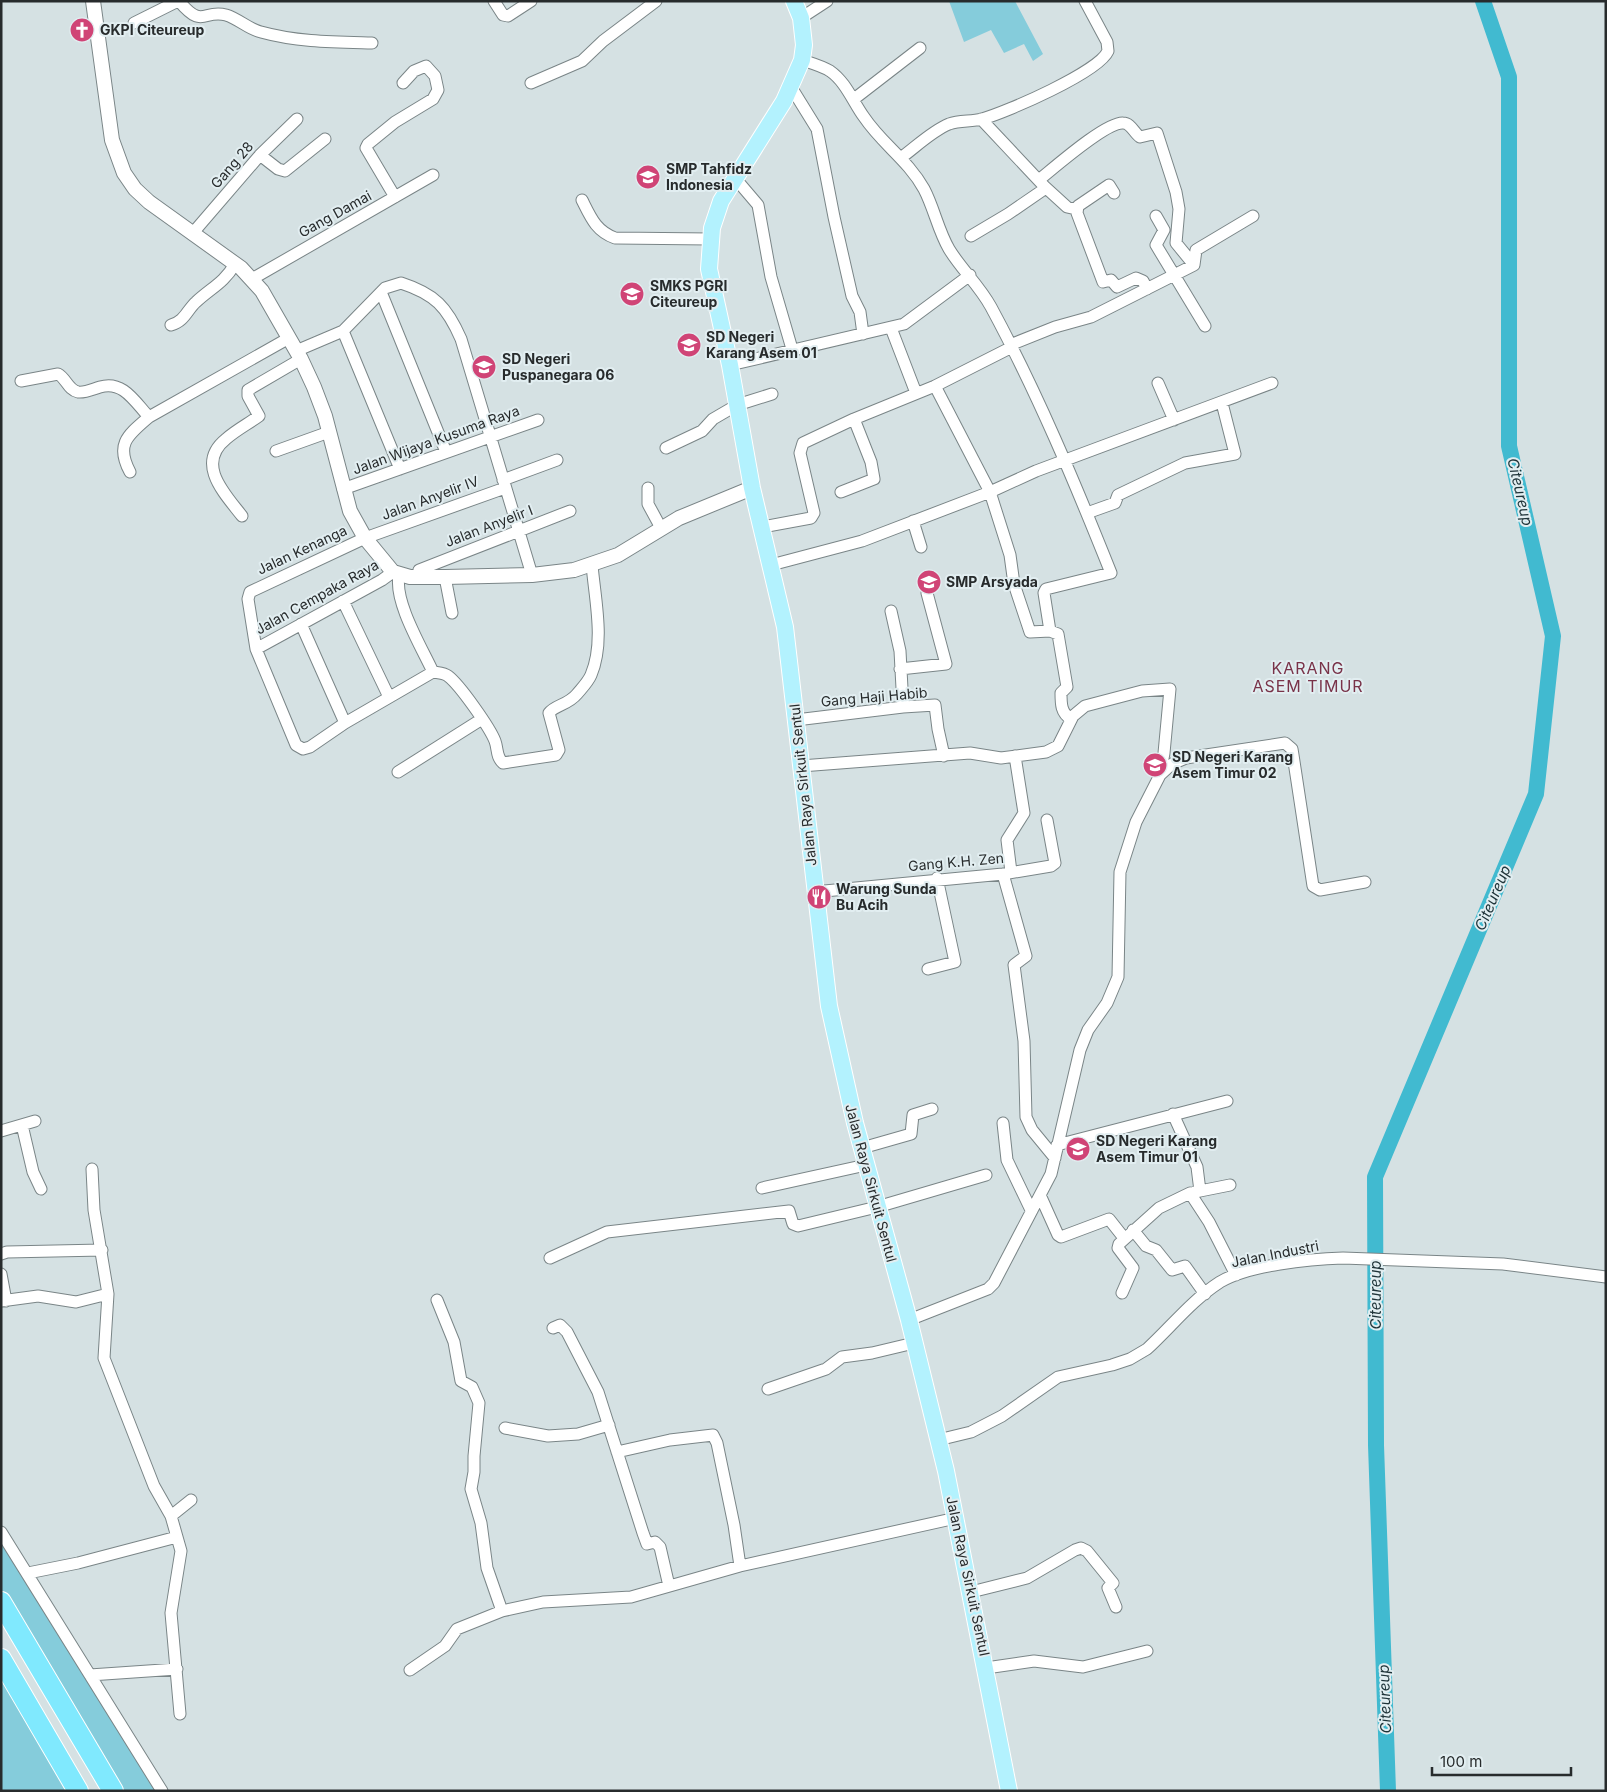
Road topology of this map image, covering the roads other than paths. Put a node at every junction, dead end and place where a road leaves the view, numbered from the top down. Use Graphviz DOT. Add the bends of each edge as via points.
graph roads {
  1 [pos="93,1"];
  2 [pos="178,1"];
  3 [pos="494,1"];
  4 [pos="531,1"];
  5 [pos="656,1"];
  6 [pos="794,1"];
  7 [pos="828,1"];
  8 [pos="1085,1"];
  9 [pos="801,18"];
  10 [pos="134,23"];
  11 [pos="372,43"];
  12 [pos="920,48"];
  13 [pos="802,60"];
  14 [pos="403,83"];
  15 [pos="531,83"];
  16 [pos="791,87"];
  17 [pos="854,99"];
  18 [pos="297,119"];
  19 [pos="981,120"];
  20 [pos="325,139"];
  21 [pos="260,155"];
  22 [pos="902,157"];
  23 [pos="433,175"];
  24 [pos="735,178"];
  25 [pos="1042,182"];
  26 [pos="1114,193"];
  27 [pos="396,197"];
  28 [pos="582,200"];
  29 [pos="1076,208"];
  30 [pos="1156,216"];
  31 [pos="1254,216"];
  32 [pos="192,234"];
  33 [pos="970,236"];
  34 [pos="710,239"];
  35 [pos="235,264"];
  36 [pos="1194,265"];
  37 [pos="970,275"];
  38 [pos="1176,275"];
  39 [pos="252,279"];
  40 [pos="1147,289"];
  41 [pos="381,292"];
  42 [pos="171,325"];
  43 [pos="1205,326"];
  44 [pos="891,328"];
  45 [pos="343,331"];
  46 [pos="863,334"];
  47 [pos="289,338"];
  48 [pos="1011,346"];
  49 [pos="792,349"];
  50 [pos="299,355"];
  51 [pos="730,365"];
  52 [pos="22,381"];
  53 [pos="1158,383"];
  54 [pos="1272,384"];
  55 [pos="934,386"];
  56 [pos="916,393"];
  57 [pos="772,394"];
  58 [pos="1222,403"];
  59 [pos="737,405"];
  60 [pos="149,417"];
  61 [pos="854,419"];
  62 [pos="538,420"];
  63 [pos="1174,420"];
  64 [pos="329,432"];
  65 [pos="489,436"];
  66 [pos="666,448"];
  67 [pos="276,451"];
  68 [pos="446,452"];
  69 [pos="557,460"];
  70 [pos="1064,461"];
  71 [pos="400,469"];
  72 [pos="130,472"];
  73 [pos="504,484"];
  74 [pos="648,488"];
  75 [pos="752,488"];
  76 [pos="343,489"];
  77 [pos="841,492"];
  78 [pos="990,492"];
  79 [pos="570,511"];
  80 [pos="1087,513"];
  81 [pos="242,516"];
  82 [pos="913,521"];
  83 [pos="762,527"];
  84 [pos="661,528"];
  85 [pos="518,531"];
  86 [pos="366,538"];
  87 [pos="921,547"];
  88 [pos="592,565"];
  89 [pos="771,565"];
  90 [pos="419,570"];
  91 [pos="396,574"];
  92 [pos="532,575"];
  93 [pos="445,577"];
  94 [pos="927,593"];
  95 [pos="343,601"];
  96 [pos="891,611"];
  97 [pos="452,613"];
  98 [pos="301,624"];
  99 [pos="1050,632"];
  100 [pos="256,648"];
  101 [pos="900,670"];
  102 [pos="433,672"];
  103 [pos="389,697"];
  104 [pos="903,707"];
  105 [pos="482,719"];
  106 [pos="1070,719"];
  107 [pos="796,720"];
  108 [pos="345,723"];
  109 [pos="944,756"];
  110 [pos="1015,756"];
  111 [pos="801,766"];
  112 [pos="398,772"];
  113 [pos="1160,775"];
  114 [pos="1047,820"];
  115 [pos="1007,873"];
  116 [pos="937,878"];
  117 [pos="1365,882"];
  118 [pos="814,892"];
  119 [pos="928,968"];
  120 [pos="1227,1101"];
  121 [pos="932,1109"];
  122 [pos="1173,1114"];
  123 [pos="35,1120"];
  124 [pos="1003,1122"];
  125 [pos="22,1125"];
  126 [pos="1,1132"];
  127 [pos="1057,1144"];
  128 [pos="862,1148"];
  129 [pos="1054,1158"];
  130 [pos="866,1165"];
  131 [pos="92,1170"];
  132 [pos="986,1175"];
  133 [pos="1230,1185"];
  134 [pos="762,1188"];
  135 [pos="40,1189"];
  136 [pos="1195,1192"];
  137 [pos="1040,1195"];
  138 [pos="877,1207"];
  139 [pos="1031,1210"];
  140 [pos="1133,1230"];
  141 [pos="1124,1238"];
  142 [pos="102,1250"];
  143 [pos="1,1254"];
  144 [pos="550,1258"];
  145 [pos="1,1274"];
  146 [pos="1236,1274"];
  147 [pos="1606,1277"];
  148 [pos="1122,1293"];
  149 [pos="108,1294"];
  150 [pos="1205,1294"];
  151 [pos="437,1300"];
  152 [pos="3,1301"];
  153 [pos="909,1320"];
  154 [pos="553,1328"];
  155 [pos="914,1343"];
  156 [pos="768,1389"];
  157 [pos="609,1425"];
  158 [pos="505,1428"];
  159 [pos="938,1440"];
  160 [pos="617,1452"];
  161 [pos="192,1500"];
  162 [pos="171,1516"];
  163 [pos="956,1518"];
  164 [pos="1,1532"];
  165 [pos="177,1537"];
  166 [pos="740,1566"];
  167 [pos="28,1573"];
  168 [pos="670,1586"];
  169 [pos="971,1592"];
  170 [pos="1,1602"];
  171 [pos="1116,1607"];
  172 [pos="502,1610"];
  173 [pos="1147,1651"];
  174 [pos="1,1659"];
  175 [pos="986,1668"];
  176 [pos="177,1669"];
  177 [pos="410,1670"];
  178 [pos="90,1675"];
  179 [pos="180,1714"];
  180 [pos="78,1791"];
  181 [pos="113,1791"];
  182 [pos="162,1791"];
  183 [pos="1009,1791"];
  1 -- 32 [label="street" via="118,159 135,189"];
  2 -- 10 [label="street"];
  2 -- 11 [label="street" via="195,16 224,15 249,28 271,34 310,41"];
  3 -- 4 [label="street" via="508,16"];
  5 -- 15 [label="street" via="602,41 582,61"];
  6 -- 9 [label="main road, Jalan Raya Sirkuit Sentul"];
  7 -- 9 [label="street"];
  8 -- 19 [label="street" via="1107,42 1105,57 1089,70 1052,89"];
  9 -- 13 [label="main road, Jalan Raya Sirkuit Sentul"];
  12 -- 17 [label="street"];
  13 -- 16 [label="main road, Jalan Raya Sirkuit Sentul"];
  13 -- 17 [label="street" via="830,71"];
  14 -- 27 [label="street" via="414,71 426,66 435,76 438,90 366,148"];
  16 -- 24 [label="main road, Jalan Raya Sirkuit Sentul"];
  16 -- 46 [label="street" via="817,129 834,217"];
  17 -- 22 [label="street" via="876,133"];
  18 -- 21 [label="street, Gang 28"];
  19 -- 22 [label="street" via="969,119 950,124"];
  19 -- 25 [label="street"];
  20 -- 21 [label="street" via="285,171"];
  21 -- 32 [label="street, Gang 28"];
  22 -- 37 [label="street" via="929,199 949,249"];
  23 -- 27 [label="street, Gang Damai"];
  24 -- 34 [label="main road, Jalan Raya Sirkuit Sentul" via="718,209"];
  24 -- 49 [label="street" via="758,205 771,277"];
  25 -- 29 [label="street" via="1067,207"];
  25 -- 33 [label="street" via="1043,190"];
  25 -- 36 [label="street" via="1104,130 1120,123 1128,124 1140,138 1157,133 1179,208 1176,243"];
  26 -- 29 [label="street" via="1109,185"];
  27 -- 39 [label="street, Gang Damai"];
  28 -- 34 [label="street" via="595,225 615,238"];
  29 -- 40 [label="street" via="1103,282 1111,280 1117,286 1136,278 1143,281"];
  30 -- 38 [label="street" via="1164,230 1156,245"];
  31 -- 36 [label="street" via="1196,250"];
  32 -- 35 [label="street"];
  34 -- 51 [label="main road, Jalan Raya Sirkuit Sentul" via="711,284"];
  35 -- 39 [label="street"];
  35 -- 42 [label="street" via="221,283 195,302 180,322"];
  36 -- 38 [label="street"];
  37 -- 44 [label="street" via="904,324"];
  37 -- 48 [label="street"];
  38 -- 40 [label="street"];
  38 -- 43 [label="street"];
  39 -- 47 [label="street"];
  40 -- 48 [label="street" via="1092,317 1055,327"];
  41 -- 45 [label="street"];
  41 -- 65 [label="street" via="394,284 408,286 440,302 451,316 480,394"];
  41 -- 68 [label="street"];
  44 -- 46 [label="street"];
  44 -- 56 [label="street"];
  45 -- 50 [label="street"];
  45 -- 71 [label="street"];
  46 -- 49 [label="street"];
  47 -- 50 [label="street"];
  47 -- 60 [label="street"];
  48 -- 55 [label="street"];
  48 -- 70 [label="street"];
  49 -- 51 [label="street"];
  50 -- 64 [label="street" via="319,399"];
  50 -- 81 [label="street" via="248,390 259,416 226,439 216,452 212,470 214,479"];
  51 -- 59 [label="main road, Jalan Raya Sirkuit Sentul"];
  52 -- 60 [label="street" via="58,374 72,390 78,392 114,384"];
  53 -- 63 [label="street"];
  54 -- 58 [label="street"];
  55 -- 56 [label="street"];
  55 -- 78 [label="street"];
  56 -- 61 [label="street"];
  57 -- 59 [label="street"];
  58 -- 63 [label="street"];
  58 -- 80 [label="street" via="1235,454 1185,463 1118,495 1115,503"];
  59 -- 66 [label="street" via="713,418 702,431"];
  59 -- 75 [label="main road, Jalan Raya Sirkuit Sentul"];
  60 -- 72 [label="street" via="130,433 125,442 123,456"];
  61 -- 77 [label="street" via="871,462 874,479"];
  61 -- 83 [label="street" via="803,443 800,448 814,513 811,518"];
  62 -- 65 [label="street, Jalan Wijaya Kusuma Raya"];
  63 -- 70 [label="street"];
  64 -- 67 [label="street"];
  64 -- 76 [label="street"];
  65 -- 68 [label="street, Jalan Wijaya Kusuma Raya"];
  65 -- 73 [label="street"];
  68 -- 71 [label="street, Jalan Wijaya Kusuma Raya"];
  69 -- 73 [label="street, Jalan Anyelir IV"];
  70 -- 78 [label="street" via="1005,483"];
  70 -- 80 [label="street"];
  71 -- 76 [label="street, Jalan Wijaya Kusuma Raya"];
  73 -- 85 [label="street"];
  73 -- 86 [label="street, Jalan Anyelir IV"];
  74 -- 84 [label="street" via="648,504"];
  75 -- 83 [label="main road, Jalan Raya Sirkuit Sentul"];
  75 -- 84 [label="street"];
  76 -- 86 [label="street" via="350,511"];
  78 -- 82 [label="street"];
  78 -- 99 [label="street" via="1030,632"];
  79 -- 85 [label="street, Jalan Anyelir I"];
  80 -- 99 [label="street" via="1110,573 1046,590"];
  82 -- 87 [label="street"];
  82 -- 89 [label="street" via="862,541"];
  83 -- 89 [label="main road, Jalan Raya Sirkuit Sentul"];
  84 -- 88 [label="street" via="618,555"];
  85 -- 90 [label="street, Jalan Anyelir I"];
  85 -- 92 [label="street"];
  86 -- 91 [label="street"];
  86 -- 100 [label="street, Jalan Kenanga" via="252,590 248,599"];
  88 -- 92 [label="street"];
  88 -- 105 [label="street" via="596,655 591,676 579,691 566,704 549,712 559,753 505,764 499,758 494,739"];
  89 -- 107 [label="main road, Jalan Raya Sirkuit Sentul" via="785,627"];
  91 -- 93 [label="street"];
  91 -- 95 [label="street, Jalan Cempaka Raya"];
  91 -- 102 [label="street" via="403,604"];
  92 -- 93 [label="street"];
  93 -- 97 [label="street"];
  94 -- 101 [label="street" via="946,664"];
  95 -- 98 [label="street, Jalan Cempaka Raya"];
  95 -- 103 [label="street"];
  96 -- 101 [label="street" via="900,651"];
  98 -- 100 [label="street, Jalan Cempaka Raya"];
  98 -- 108 [label="street"];
  99 -- 106 [label="street" via="1058,634 1061,647 1067,687 1061,693 1061,704"];
  100 -- 108 [label="street, Jalan Kenanga" via="296,745 303,749 310,747"];
  101 -- 104 [label="street"];
  102 -- 103 [label="street"];
  102 -- 105 [label="street" via="450,678"];
  103 -- 108 [label="street"];
  104 -- 107 [label="street, Gang Haji Habib"];
  104 -- 109 [label="street, Gang Haji Habib" via="935,706"];
  105 -- 112 [label="street"];
  106 -- 110 [label="street" via="1054,749"];
  106 -- 113 [label="street" via="1090,704 1142,691 1170,689"];
  107 -- 111 [label="main road, Jalan Raya Sirkuit Sentul"];
  109 -- 110 [label="street" via="970,753 996,758"];
  109 -- 111 [label="street"];
  110 -- 115 [label="street" via="1024,814 1007,840"];
  111 -- 118 [label="main road, Jalan Raya Sirkuit Sentul"];
  113 -- 117 [label="street" via="1172,764 1186,758 1285,743 1292,749 1313,886 1320,890"];
  113 -- 127 [label="street" via="1136,822 1120,872 1118,977 1110,998 1088,1030"];
  114 -- 115 [label="street, Gang K.H. Zen" via="1054,864"];
  115 -- 116 [label="street, Gang K.H. Zen"];
  115 -- 129 [label="street" via="1026,956 1014,965 1024,1041 1026,1117"];
  116 -- 118 [label="street, Gang K.H. Zen"];
  116 -- 119 [label="street" via="955,962"];
  118 -- 128 [label="main road, Jalan Raya Sirkuit Sentul" via="828,1006"];
  120 -- 122 [label="street"];
  121 -- 128 [label="street" via="913,1115 911,1134"];
  122 -- 127 [label="street"];
  122 -- 136 [label="street" via="1197,1167"];
  123 -- 125 [label="street"];
  124 -- 139 [label="street" via="1007,1160"];
  125 -- 126 [label="street"];
  125 -- 135 [label="street"];
  127 -- 129 [label="street"];
  128 -- 130 [label="main road, Jalan Raya Sirkuit Sentul"];
  129 -- 137 [label="street"];
  130 -- 134 [label="street"];
  130 -- 138 [label="main road, Jalan Raya Sirkuit Sentul"];
  131 -- 142 [label="street" via="94,1210"];
  132 -- 138 [label="street"];
  133 -- 136 [label="street"];
  136 -- 140 [label="street" via="1159,1208"];
  136 -- 146 [label="street"];
  137 -- 139 [label="street"];
  137 -- 141 [label="street" via="1061,1236 1109,1219"];
  138 -- 144 [label="street" via="798,1226 793,1224 789,1211 607,1232"];
  138 -- 153 [label="main road, Jalan Raya Sirkuit Sentul"];
  139 -- 153 [label="street" via="990,1286"];
  140 -- 141 [label="street"];
  140 -- 150 [label="street" via="1146,1246 1156,1250 1172,1270 1185,1266"];
  141 -- 148 [label="street" via="1118,1248 1133,1268"];
  142 -- 143 [label="street"];
  142 -- 149 [label="street"];
  145 -- 152 [label="street"];
  146 -- 147 [label="street, Jalan Industri" via="1318,1259 1343,1258 1503,1264"];
  146 -- 150 [label="street, Jalan Industri"];
  149 -- 152 [label="street" via="76,1302 38,1296"];
  149 -- 162 [label="street" via="104,1358 154,1486"];
  150 -- 159 [label="street, Jalan Industri" via="1147,1349 1134,1357 1099,1369 1058,1377 1002,1416 971,1432"];
  151 -- 172 [label="street" via="454,1342 461,1381 472,1387 479,1403 470,1489 481,1523 487,1568"];
  153 -- 155 [label="main road, Jalan Raya Sirkuit Sentul"];
  154 -- 157 [label="street" via="560,1325 574,1342 598,1392"];
  155 -- 156 [label="street" via="842,1357 826,1369"];
  155 -- 159 [label="main road, Jalan Raya Sirkuit Sentul"];
  157 -- 158 [label="street" via="578,1434 548,1436"];
  157 -- 160 [label="street"];
  159 -- 163 [label="main road, Jalan Raya Sirkuit Sentul"];
  160 -- 166 [label="street" via="670,1440 713,1435"];
  160 -- 168 [label="street" via="646,1542 656,1542 660,1547"];
  161 -- 162 [label="street"];
  162 -- 165 [label="street"];
  163 -- 166 [label="street"];
  163 -- 169 [label="main road, Jalan Raya Sirkuit Sentul"];
  164 -- 167 [label="street"];
  165 -- 167 [label="street"];
  165 -- 176 [label="street" via="181,1551 171,1613"];
  166 -- 168 [label="street"];
  167 -- 178 [label="street"];
  168 -- 172 [label="street" via="631,1597 543,1602"];
  169 -- 171 [label="street" via="1027,1578 1081,1548 1113,1583 1108,1588"];
  169 -- 175 [label="main road, Jalan Raya Sirkuit Sentul"];
  170 -- 181 [label="highway"];
  172 -- 177 [label="street" via="457,1629 445,1646"];
  173 -- 175 [label="street" via="1083,1667 1034,1661"];
  174 -- 180 [label="highway"];
  175 -- 183 [label="main road, Jalan Raya Sirkuit Sentul"];
  176 -- 178 [label="street"];
  176 -- 179 [label="street"];
  178 -- 182 [label="street"];
}
